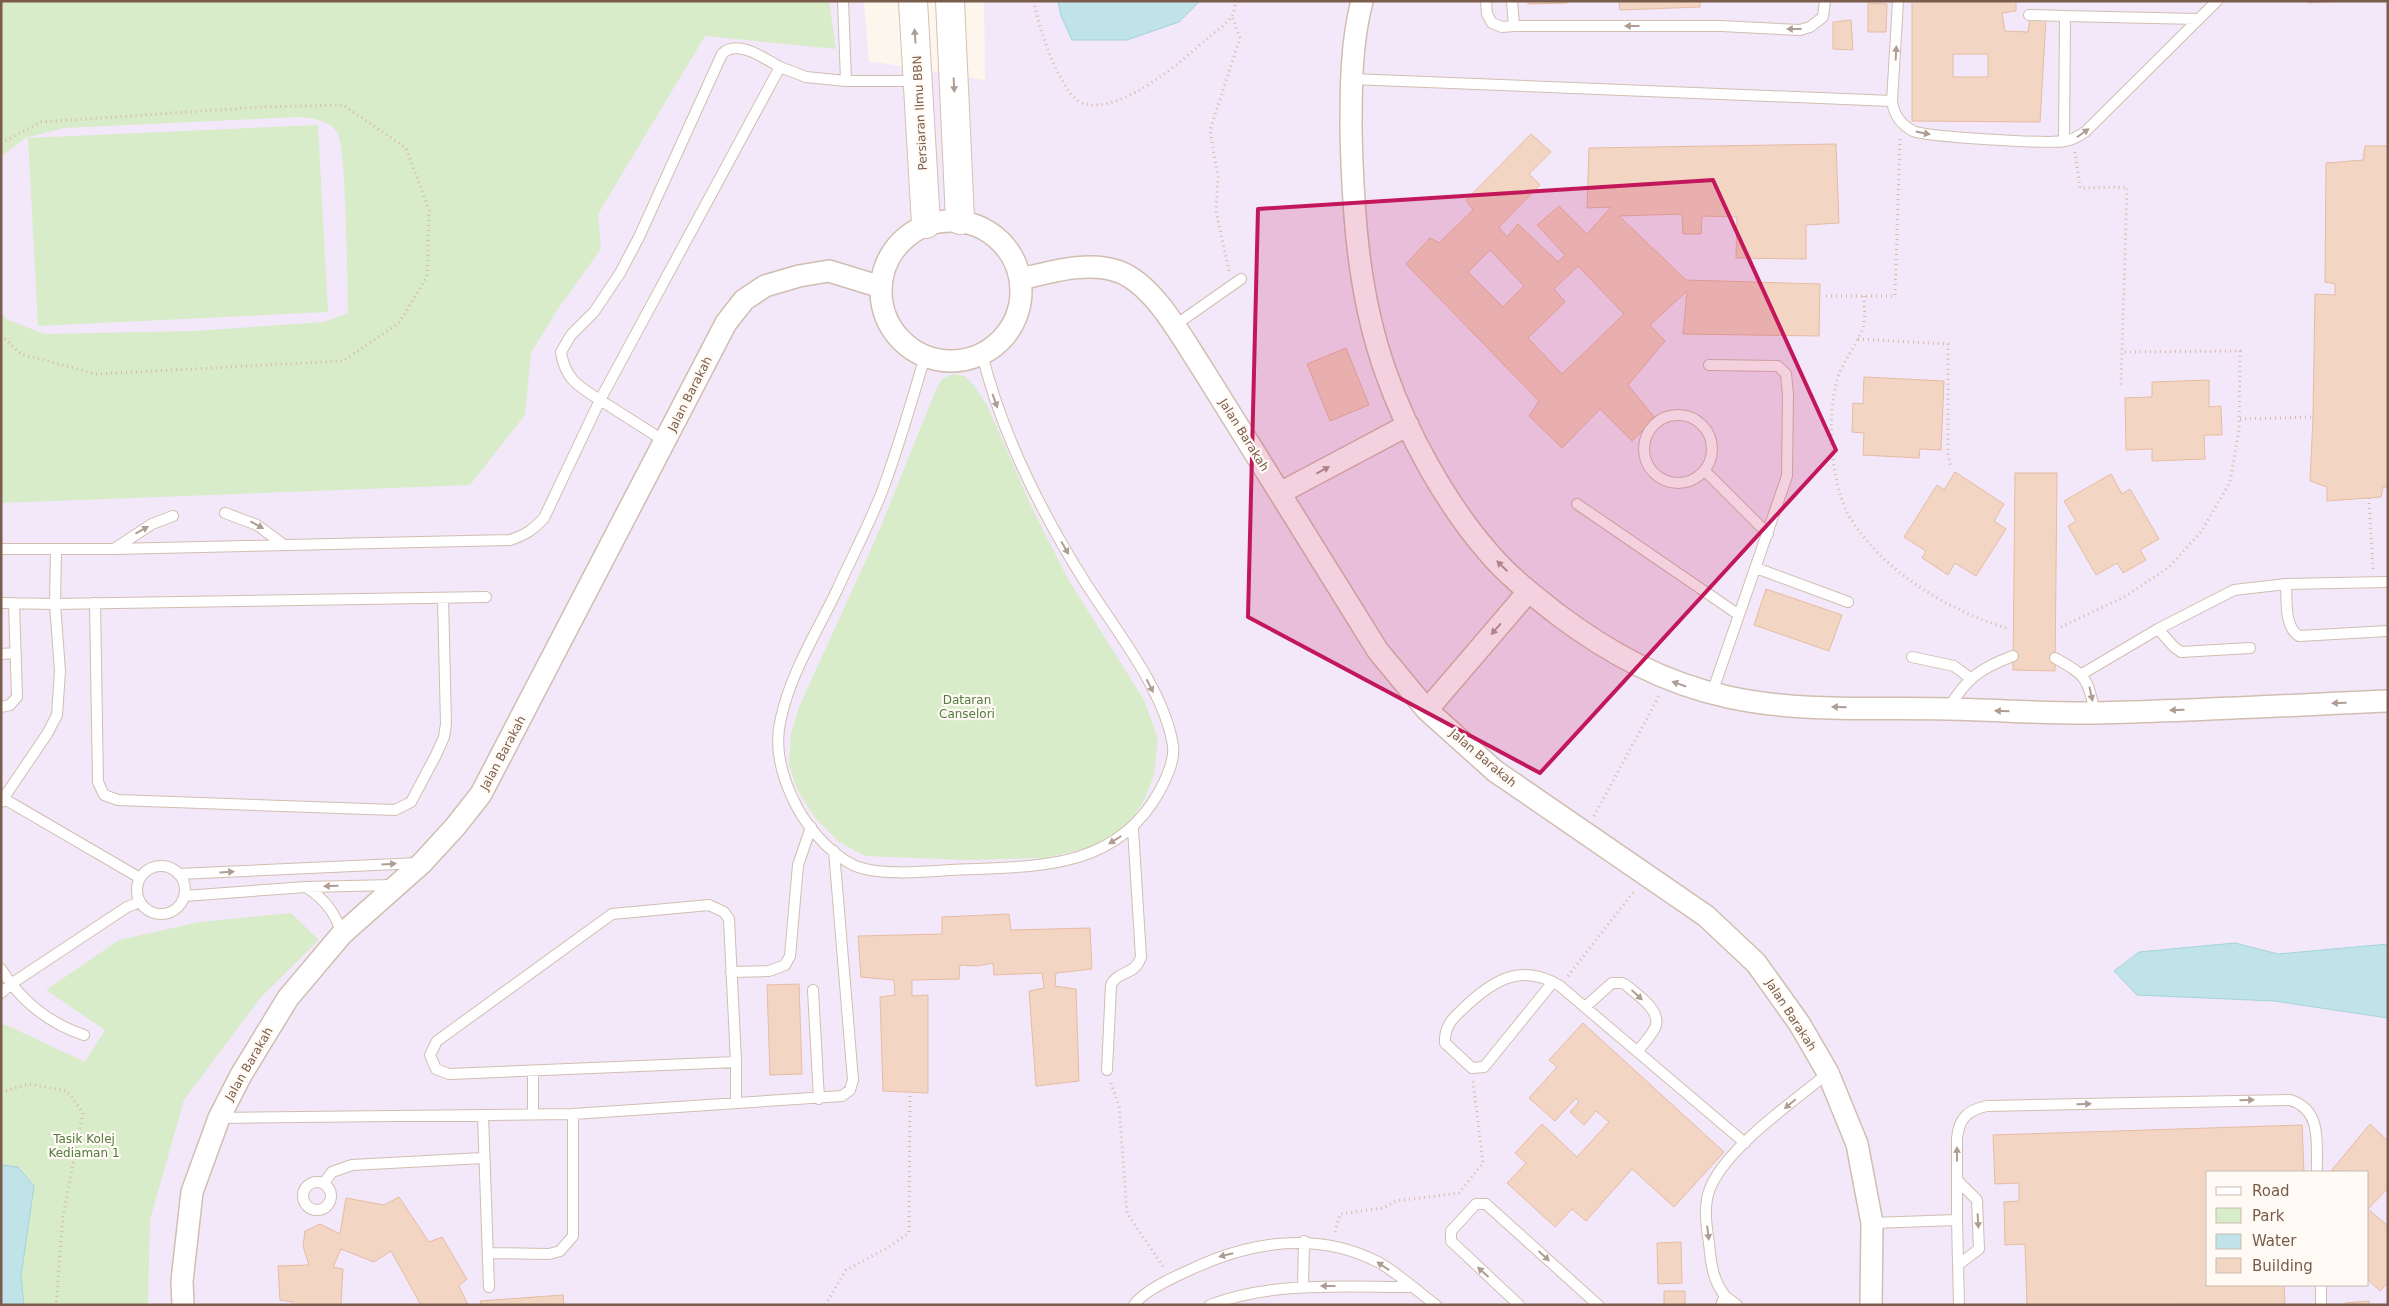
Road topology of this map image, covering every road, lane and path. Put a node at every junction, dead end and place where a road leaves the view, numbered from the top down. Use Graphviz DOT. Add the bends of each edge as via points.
graph roads {
  1 [pos="842,1"];
  2 [pos="912,1"];
  3 [pos="950,1"];
  4 [pos="1034,1"];
  5 [pos="1236,1"];
  6 [pos="1362,1"];
  7 [pos="1486,1"];
  8 [pos="1512,1"];
  9 [pos="1825,1"];
  10 [pos="1898,1"];
  11 [pos="2217,1"];
  12 [pos="2029,15"];
  13 [pos="1232,16"];
  14 [pos="2065,16"];
  15 [pos="2197,19"];
  16 [pos="1514,26"];
  17 [pos="780,67"];
  18 [pos="1351,79"];
  19 [pos="846,81"];
  20 [pos="919,81"];
  21 [pos="1892,101"];
  22 [pos="1900,123"];
  23 [pos="2069,140"];
  24 [pos="1,143"];
  25 [pos="960,220"];
  26 [pos="926,224"];
  27 [pos="1021,279"];
  28 [pos="1241,279"];
  29 [pos="1231,284"];
  30 [pos="881,286"];
  31 [pos="1826,296"];
  32 [pos="1864,296"];
  33 [pos="1174,326"];
  34 [pos="1,335"];
  35 [pos="1858,339"];
  36 [pos="2122,352"];
  37 [pos="982,354"];
  38 [pos="925,356"];
  39 [pos="1710,365"];
  40 [pos="2121,385"];
  41 [pos="600,400"];
  42 [pos="2313,417"];
  43 [pos="2240,419"];
  44 [pos="1408,425"];
  45 [pos="666,442"];
  46 [pos="1951,467"];
  47 [pos="1705,471"];
  48 [pos="1280,493"];
  49 [pos="2369,498"];
  50 [pos="1577,504"];
  51 [pos="225,513"];
  52 [pos="173,516"];
  53 [pos="1768,534"];
  54 [pos="284,545"];
  55 [pos="1,549"];
  56 [pos="56,549"];
  57 [pos="114,549"];
  58 [pos="1756,568"];
  59 [pos="2374,582"];
  60 [pos="2388,582"];
  61 [pos="2286,584"];
  62 [pos="1528,592"];
  63 [pos="486,597"];
  64 [pos="443,598"];
  65 [pos="1,602"];
  66 [pos="1848,602"];
  67 [pos="14,603"];
  68 [pos="95,603"];
  69 [pos="55,604"];
  70 [pos="1739,615"];
  71 [pos="2061,626"];
  72 [pos="2007,628"];
  73 [pos="2158,629"];
  74 [pos="2388,631"];
  75 [pos="2250,648"];
  76 [pos="16,653"];
  77 [pos="1,654"];
  78 [pos="2013,656"];
  79 [pos="1912,657"];
  80 [pos="2054,658"];
  81 [pos="2082,674"];
  82 [pos="1970,678"];
  83 [pos="1668,680"];
  84 [pos="1712,693"];
  85 [pos="2388,701"];
  86 [pos="1,707"];
  87 [pos="1948,709"];
  88 [pos="1426,710"];
  89 [pos="2095,713"];
  90 [pos="2,799"];
  91 [pos="811,827"];
  92 [pos="1133,829"];
  93 [pos="1584,834"];
  94 [pos="834,851"];
  95 [pos="422,863"];
  96 [pos="178,874"];
  97 [pos="1648,874"];
  98 [pos="140,878"];
  99 [pos="397,885"];
  100 [pos="306,887"];
  101 [pos="184,896"];
  102 [pos="140,902"];
  103 [pos="342,934"];
  104 [pos="1,969"];
  105 [pos="731,972"];
  106 [pos="10,984"];
  107 [pos="1556,984"];
  108 [pos="813,990"];
  109 [pos="1,993"];
  110 [pos="1585,1007"];
  111 [pos="84,1035"];
  112 [pos="1638,1051"];
  113 [pos="736,1062"];
  114 [pos="1472,1068"];
  115 [pos="1107,1070"];
  116 [pos="533,1071"];
  117 [pos="1828,1072"];
  118 [pos="1,1092"];
  119 [pos="910,1092"];
  120 [pos="819,1099"];
  121 [pos="736,1103"];
  122 [pos="532,1114"];
  123 [pos="573,1114"];
  124 [pos="483,1116"];
  125 [pos="219,1118"];
  126 [pos="1745,1143"];
  127 [pos="483,1158"];
  128 [pos="2317,1171"];
  129 [pos="1957,1180"];
  130 [pos="324,1183"];
  131 [pos="1957,1220"];
  132 [pos="1872,1223"];
  133 [pos="1304,1241"];
  134 [pos="1332,1245"];
  135 [pos="488,1253"];
  136 [pos="1958,1265"];
  137 [pos="1170,1279"];
  138 [pos="1303,1286"];
  139 [pos="2321,1286"];
  140 [pos="1411,1287"];
  141 [pos="489,1288"];
  142 [pos="1723,1300"];
  143 [pos="56,1305"];
  144 [pos="183,1305"];
  145 [pos="825,1305"];
  146 [pos="1134,1305"];
  147 [pos="1210,1305"];
  148 [pos="1436,1305"];
  149 [pos="1519,1305"];
  150 [pos="1598,1305"];
  151 [pos="1736,1305"];
  152 [pos="1871,1305"];
  153 [pos="1959,1305"];
  154 [pos="2321,1305"];
  1 -- 19 [label="lane"];
  20 -- 2 [label="street, Persiaran Ilmu BBN, one-way"];
  3 -- 25 [label="street, one-way"];
  4 -- 13 [label="path" via="1054,65 1073,96 1085,104 1108,103 1144,88 1180,63"];
  5 -- 13 [label="path"];
  6 -- 18 [label="street"];
  7 -- 16 [label="lane" via="1492,23"];
  8 -- 16 [label="lane"];
  9 -- 16 [label="lane, one-way" via="1822,17 1810,27 1800,30 1721,26"];
  21 -- 10 [label="lane, one-way"];
  11 -- 15 [label="lane"];
  12 -- 14 [label="lane"];
  13 -- 29 [label="path" via="1240,38 1210,130 1218,177 1216,211"];
  14 -- 15 [label="lane"];
  14 -- 23 [label="lane"];
  23 -- 15 [label="lane, one-way" via="2103,115"];
  17 -- 19 [label="lane" via="806,77"];
  17 -- 41 [label="lane"];
  17 -- 41 [label="lane" via="743,49 731,48 722,54 640,237 594,312 561,352 563,363 575,384"];
  18 -- 21 [label="lane"];
  18 -- 44 [label="street" via="1352,179 1359,269 1374,341"];
  19 -- 20 [label="lane"];
  20 -- 26 [label="street, Persiaran Ilmu BBN"];
  21 -- 22 [label="lane"];
  22 -- 23 [label="lane, one-way" via="1921,134"];
  22 -- 32 [label="path" via="1895,296"];
  23 -- 36 [label="path" via="2080,188 2127,187"];
  24 -- 34 [label="path" via="42,122 343,105 406,148 429,210 427,277 399,322 344,362 96,374 21,354"];
  25 -- 26 [label="street"];
  25 -- 27 [label="street" via="982,227 1000,240 1014,258"];
  26 -- 30 [label="street" via="908,234 894,248"];
  27 -- 33 [label="street, Jalan Barakah" via="1059,270 1097,267 1120,272 1140,285"];
  27 -- 37 [label="street" via="1021,302 1014,323 1001,341"];
  28 -- 29 [label="lane"];
  29 -- 33 [label="lane"];
  30 -- 38 [label="street" via="883,308 892,328 906,345"];
  30 -- 45 [label="street, Jalan Barakah" via="829,271 765,286 744,300 726,323"];
  31 -- 32 [label="path"];
  32 -- 35 [label="path" via="1863,328"];
  33 -- 48 [label="street, Jalan Barakah"];
  35 -- 46 [label="path" via="1948,344 1948,455"];
  35 -- 72 [label="path" via="1837,379 1830,422 1834,468 1848,513 1878,553 1919,588 1983,621"];
  36 -- 40 [label="path"];
  36 -- 43 [label="path" via="2240,351"];
  37 -- 38 [label="street" via="964,360 944,361"];
  37 -- 92 [label="lane, one-way" via="1004,424 1044,512 1142,668 1162,710 1174,749 1167,777"];
  38 -- 91 [label="lane" via="882,492 794,678 780,720 778,749 782,771 794,802"];
  39 -- 53 [label="lane" via="1772,365 1786,374 1787,476"];
  41 -- 45 [label="lane"];
  41 -- 54 [label="lane" via="550,506 535,528 524,535 510,540"];
  42 -- 43 [label="path"];
  43 -- 71 [label="path" via="2230,482 2202,532 2155,577 2126,596"];
  48 -- 44 [label="street, one-way"];
  62 -- 44 [label="street, one-way" via="1489,554 1454,509"];
  45 -- 95 [label="street, Jalan Barakah" via="481,794"];
  47 -- 47 [label="lane" via="1697,478 1681,483 1657,476 1644,454 1645,442 1654,425 1664,418 1680,415 1698,421 1706,430 1712,449"];
  47 -- 53 [label="lane"];
  48 -- 88 [label="street, Jalan Barakah" via="1378,651"];
  49 -- 59 [label="path"];
  50 -- 70 [label="lane"];
  51 -- 54 [label="lane, one-way" via="257,525"];
  57 -- 52 [label="lane, one-way" via="152,524"];
  53 -- 58 [label="lane"];
  54 -- 57 [label="lane"];
  55 -- 56 [label="lane"];
  56 -- 57 [label="lane"];
  56 -- 69 [label="lane"];
  58 -- 66 [label="lane"];
  58 -- 70 [label="lane"];
  59 -- 60 [label="lane"];
  59 -- 61 [label="lane"];
  61 -- 73 [label="lane" via="2234,590"];
  61 -- 74 [label="lane" via="2289,624 2299,636"];
  62 -- 83 [label="street" via="1590,639"];
  62 -- 88 [label="street, one-way"];
  63 -- 64 [label="lane"];
  64 -- 68 [label="lane"];
  64 -- 68 [label="lane" via="444,737 411,802 395,810 118,800 104,795 98,782"];
  65 -- 67 [label="lane"];
  67 -- 69 [label="lane"];
  67 -- 76 [label="lane"];
  68 -- 69 [label="lane"];
  69 -- 90 [label="lane" via="60,671 57,715"];
  70 -- 84 [label="lane"];
  73 -- 75 [label="lane" via="2181,652"];
  73 -- 81 [label="lane"];
  76 -- 77 [label="lane"];
  76 -- 86 [label="lane" via="18,697 10,705"];
  78 -- 82 [label="lane" via="1993,663"];
  79 -- 82 [label="lane" via="1954,666"];
  80 -- 81 [label="lane"];
  81 -- 89 [label="lane, one-way" via="2089,684"];
  82 -- 87 [label="lane"];
  84 -- 83 [label="street, one-way"];
  83 -- 93 [label="path"];
  87 -- 84 [label="street, one-way" via="1788,705"];
  85 -- 89 [label="street, one-way"];
  89 -- 87 [label="street, one-way"];
  88 -- 93 [label="street, Jalan Barakah" via="1495,771"];
  90 -- 98 [label="lane"];
  91 -- 94 [label="lane"];
  91 -- 105 [label="lane" via="798,865 790,956 785,966 776,970"];
  92 -- 94 [label="lane, one-way" via="1108,845 1043,866 940,871 872,870 854,865"];
  92 -- 115 [label="lane" via="1141,957 1134,969 1116,977 1111,985"];
  93 -- 97 [label="street, Jalan Barakah"];
  94 -- 120 [label="lane" via="852,1080 846,1094"];
  96 -- 95 [label="lane, one-way"];
  95 -- 99 [label="street, Jalan Barakah"];
  96 -- 98 [label="lane" via="166,867 158,867"];
  96 -- 101 [label="lane"];
  97 -- 107 [label="path"];
  97 -- 117 [label="street, Jalan Barakah" via="1706,916 1756,963 1799,1023"];
  98 -- 102 [label="lane" via="137,887"];
  99 -- 100 [label="lane, one-way"];
  99 -- 103 [label="street, Jalan Barakah"];
  100 -- 101 [label="lane"];
  100 -- 103 [label="lane" via="330,908"];
  101 -- 102 [label="lane" via="178,907 161,914 148,910"];
  102 -- 106 [label="lane" via="126,907"];
  103 -- 125 [label="street, Jalan Barakah" via="288,998"];
  104 -- 106 [label="lane"];
  105 -- 113 [label="lane"];
  105 -- 116 [label="lane" via="729,919 717,907 709,905 612,914 437,1041 430,1055 436,1070 450,1074"];
  106 -- 109 [label="lane"];
  106 -- 111 [label="lane" via="62,1028"];
  107 -- 110 [label="lane"];
  107 -- 114 [label="lane" via="1488,1063 1478,1069"];
  107 -- 114 [label="lane" via="1532,975 1501,980 1485,988 1458,1013 1448,1024 1445,1043"];
  108 -- 120 [label="lane"];
  110 -- 112 [label="lane"];
  110 -- 112 [label="lane, one-way" via="1607,985 1617,982 1626,985 1651,1008 1656,1019 1656,1026"];
  112 -- 126 [label="lane"];
  113 -- 116 [label="lane"];
  113 -- 121 [label="lane"];
  114 -- 134 [label="path" via="1483,1164 1458,1193 1396,1201 1383,1208 1340,1214"];
  115 -- 137 [label="path" via="1119,1106 1127,1213"];
  116 -- 122 [label="lane"];
  117 -- 126 [label="lane, one-way"];
  117 -- 132 [label="street, Jalan Barakah" via="1856,1144"];
  118 -- 143 [label="path" via="30,1084 67,1091 84,1113 63,1216"];
  119 -- 145 [label="path" via="909,1233 846,1270"];
  120 -- 121 [label="lane"];
  121 -- 123 [label="lane"];
  122 -- 123 [label="lane"];
  122 -- 124 [label="lane"];
  123 -- 135 [label="lane" via="573,1236 560,1251 549,1254"];
  124 -- 125 [label="lane"];
  124 -- 127 [label="lane"];
  125 -- 144 [label="street, Jalan Barakah" via="192,1192 182,1281"];
  126 -- 142 [label="lane, one-way" via="1717,1177 1706,1208 1712,1276"];
  127 -- 130 [label="lane" via="352,1165 332,1172"];
  127 -- 135 [label="lane"];
  129 -- 128 [label="lane, one-way" via="1959,1125 1966,1114 1987,1106 2290,1100 2302,1103 2313,1119"];
  129 -- 131 [label="lane"];
  129 -- 136 [label="lane, one-way" via="1977,1200 1979,1249"];
  131 -- 132 [label="lane"];
  131 -- 136 [label="lane"];
  132 -- 152 [label="street, Jalan Barakah"];
  133 -- 134 [label="lane"];
  133 -- 137 [label="lane, one-way" via="1272,1244 1216,1258"];
  133 -- 138 [label="lane"];
  140 -- 134 [label="lane, one-way" via="1378,1262"];
  135 -- 141 [label="lane"];
  136 -- 153 [label="lane"];
  137 -- 146 [label="lane"];
  140 -- 138 [label="lane, one-way"];
  138 -- 147 [label="lane" via="1229,1297"];
  139 -- 154 [label="lane"];
  140 -- 148 [label="lane"];
  142 -- 151 [label="lane"];
  149 -- 150 [label="lane, one-way" via="1451,1241 1451,1231 1476,1204 1486,1204"];
}
